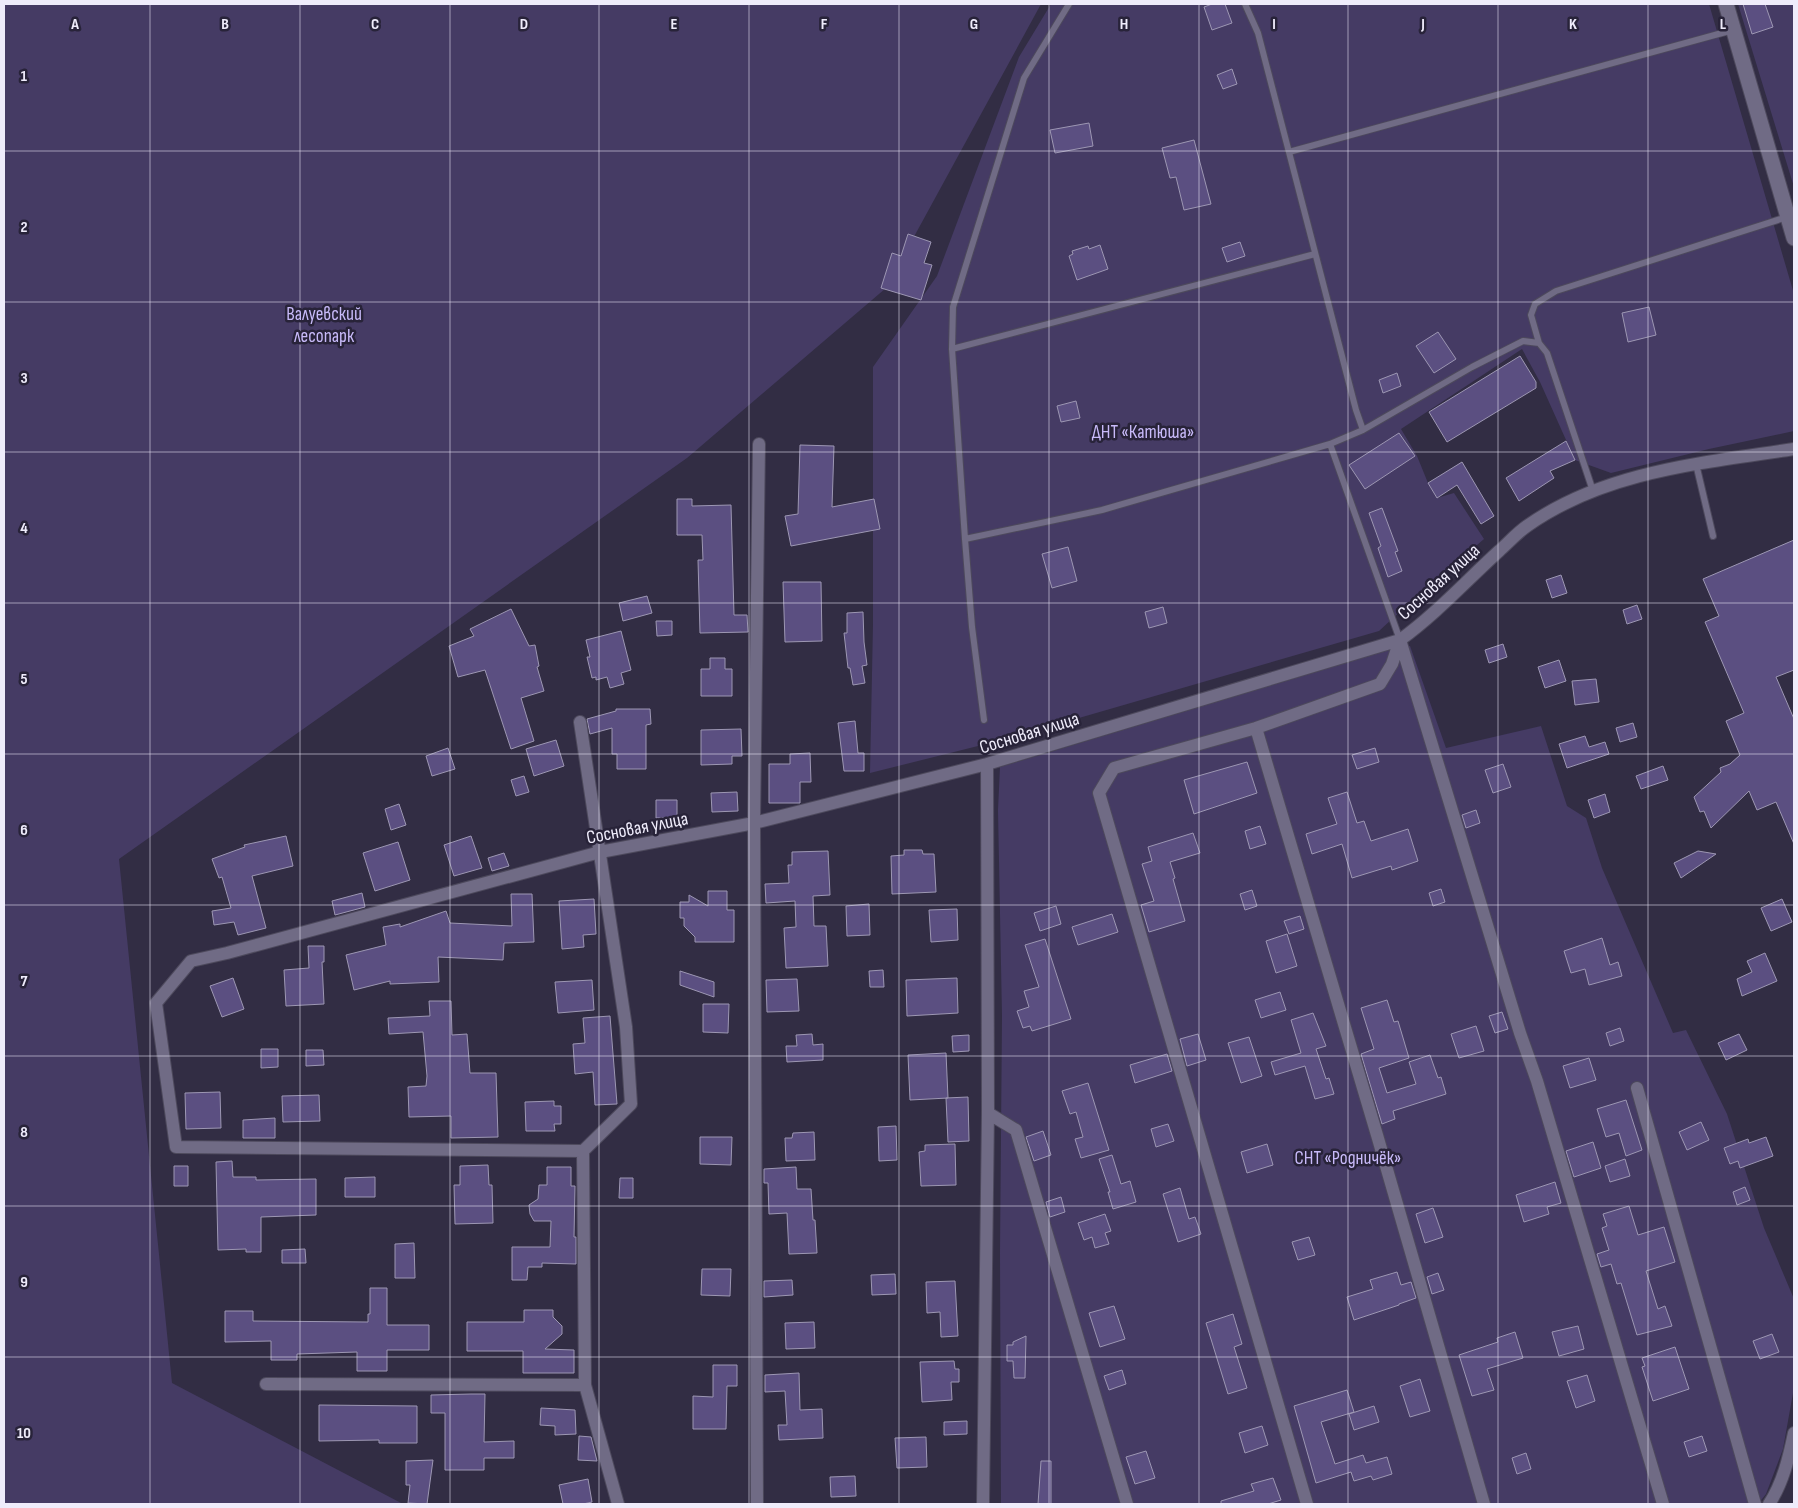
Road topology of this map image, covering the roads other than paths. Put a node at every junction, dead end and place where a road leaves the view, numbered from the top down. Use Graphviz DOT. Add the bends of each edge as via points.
graph roads {
  1 [pos="1069,4"];
  2 [pos="1245,4"];
  3 [pos="1726,4"];
  4 [pos="1733,30"];
  5 [pos="1289,152"];
  6 [pos="1788,216"];
  7 [pos="1794,238"];
  8 [pos="1315,254"];
  9 [pos="1539,344"];
  10 [pos="952,349"];
  11 [pos="1363,430"];
  12 [pos="759,444"];
  13 [pos="1330,444"];
  14 [pos="1794,448"];
  15 [pos="1696,464"];
  16 [pos="1593,491"];
  17 [pos="1713,536"];
  18 [pos="965,539"];
  19 [pos="1400,640"];
  20 [pos="984,720"];
  21 [pos="580,722"];
  22 [pos="1256,728"];
  23 [pos="988,764"];
  24 [pos="754,823"];
  25 [pos="600,852"];
  26 [pos="1637,1088"];
  27 [pos="988,1113"];
  28 [pos="583,1151"];
  29 [pos="266,1384"];
  30 [pos="585,1385"];
  31 [pos="1794,1433"];
  32 [pos="618,1504"];
  33 [pos="757,1504"];
  34 [pos="983,1504"];
  35 [pos="1127,1504"];
  36 [pos="1308,1504"];
  37 [pos="1484,1504"];
  38 [pos="1664,1504"];
  39 [pos="1755,1504"];
  40 [pos="1769,1504"];
  1 -- 10 [label="lane" via="1024,78 953,307"];
  2 -- 5 [label="lane" via="1258,33"];
  3 -- 4 [label="street"];
  4 -- 5 [label="lane"];
  4 -- 6 [label="street"];
  5 -- 8 [label="lane"];
  6 -- 7 [label="street"];
  6 -- 9 [label="lane" via="1556,292 1535,304 1530,315"];
  8 -- 10 [label="lane"];
  8 -- 11 [label="lane"];
  9 -- 11 [label="lane" via="1523,341"];
  9 -- 16 [label="lane" via="1547,353"];
  10 -- 18 [label="lane"];
  11 -- 13 [label="lane"];
  12 -- 24 [label="street"];
  13 -- 18 [label="lane" via="1102,510"];
  13 -- 19 [label="lane"];
  14 -- 15 [label="street, Сосновая улица"];
  15 -- 16 [label="street, Сосновая улица" via="1659,471"];
  15 -- 17 [label="lane"];
  16 -- 19 [label="street, Сосновая улица" via="1526,527"];
  18 -- 20 [label="lane"];
  19 -- 22 [label="street" via="1392,664 1380,684"];
  19 -- 23 [label="street, Сосновая улица"];
  19 -- 38 [label="street"];
  21 -- 25 [label="street"];
  22 -- 36 [label="street" via="1114,768 1099,793"];
  22 -- 37 [label="street"];
  23 -- 24 [label="street, Сосновая улица"];
  23 -- 27 [label="street"];
  24 -- 25 [label="street, Сосновая улица"];
  24 -- 33 [label="street"];
  25 -- 28 [label="street" via="626,1027 631,1104"];
  25 -- 28 [label="street, Сосновая улица" via="191,961 156,1002 176,1146"];
  26 -- 39 [label="street"];
  27 -- 34 [label="street"];
  27 -- 35 [label="street" via="1016,1130"];
  28 -- 30 [label="street"];
  29 -- 30 [label="street"];
  30 -- 32 [label="street"];
  31 -- 40 [label="street" via="1776,1493"];
}
